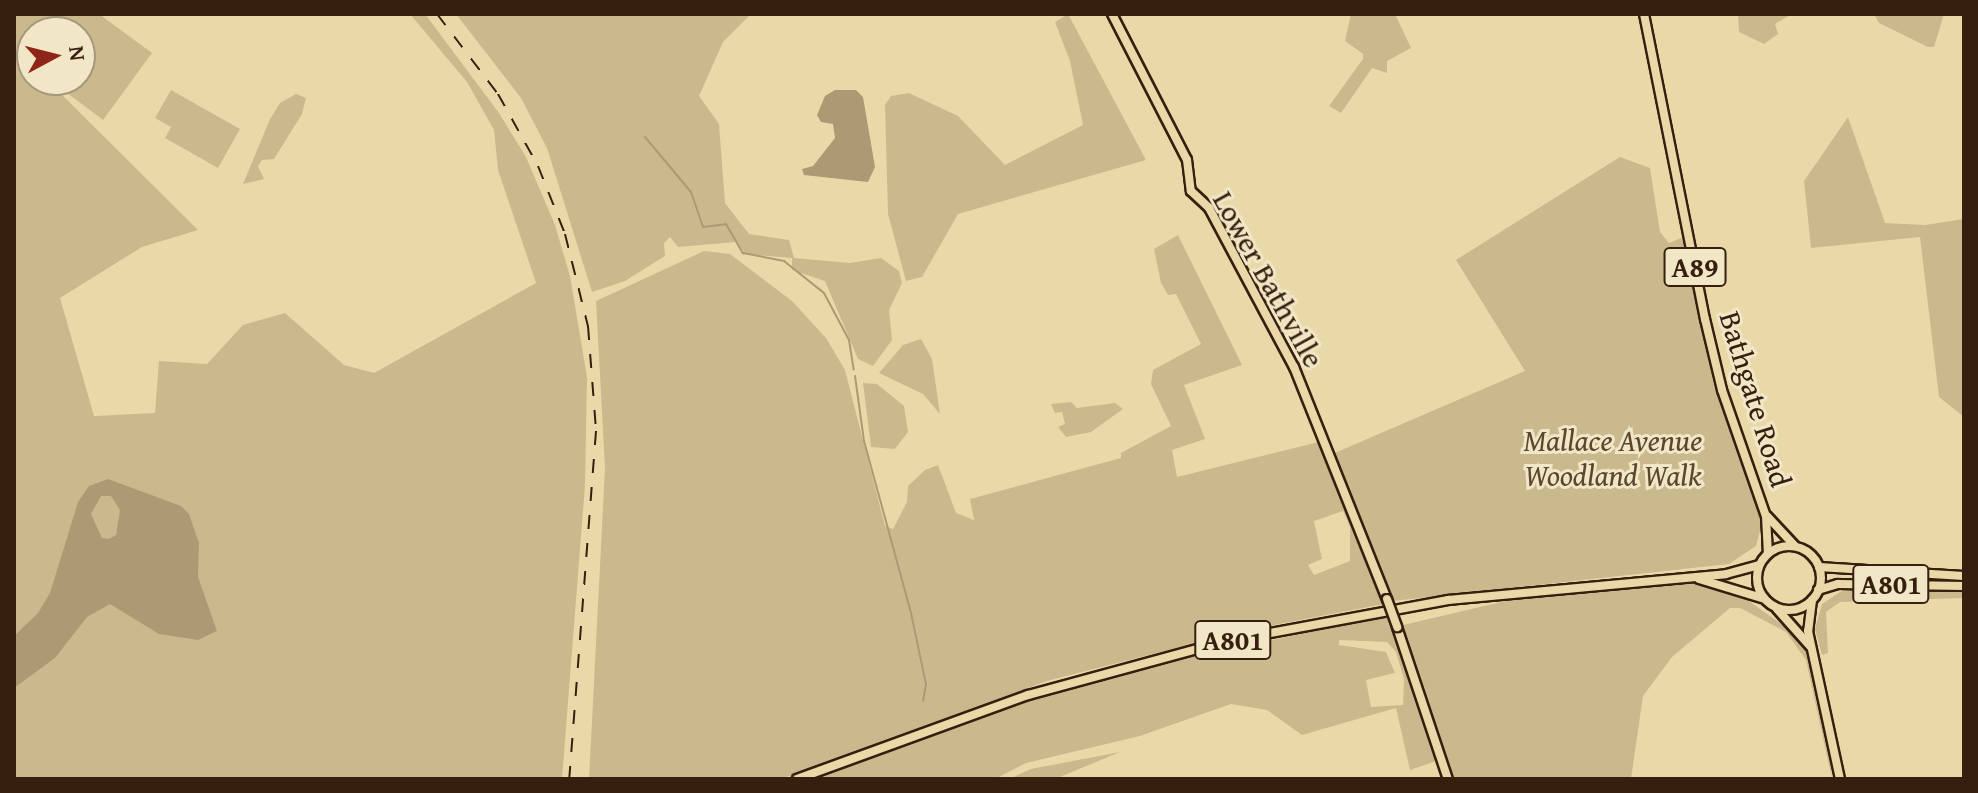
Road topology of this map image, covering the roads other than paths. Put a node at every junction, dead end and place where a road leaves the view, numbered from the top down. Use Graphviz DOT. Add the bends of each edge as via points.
graph roads {
  1 [pos="1112,14"];
  2 [pos="1644,14"];
  3 [pos="1766,516"];
  4 [pos="1795,546"];
  5 [pos="1768,553"];
  6 [pos="1759,565"];
  7 [pos="1819,567"];
  8 [pos="1686,576"];
  9 [pos="1964,576"];
  10 [pos="1964,586"];
  11 [pos="1818,590"];
  12 [pos="1763,598"];
  13 [pos="1812,600"];
  14 [pos="1775,607"];
  15 [pos="1813,650"];
  16 [pos="797,779"];
  17 [pos="1448,779"];
  18 [pos="1840,779"];
  1 -- 17 [label="main road, Lower Bathville, bridge" via="1187,160 1191,191 1209,208 1294,367 1387,599"];
  2 -- 3 [label="main road, Bathgate Road / A89" via="1722,390"];
  3 -- 4 [label="main road, Bathgate Road / A89"];
  3 -- 5 [label="main road, Bathgate Road / A89"];
  4 -- 5 [label="main road"];
  4 -- 7 [label="main road, A89"];
  5 -- 6 [label="main road"];
  6 -- 8 [label="main road, A801"];
  6 -- 12 [label="main road" via="1756,582"];
  7 -- 9 [label="main road, A801"];
  7 -- 11 [label="main road"];
  8 -- 12 [label="main road, A801"];
  8 -- 16 [label="main road, A801" via="1448,600 1227,641 1028,695"];
  10 -- 11 [label="main road, A801" via="1838,584"];
  11 -- 13 [label="main road"];
  12 -- 14 [label="main road"];
  13 -- 14 [label="main road" via="1794,610"];
  13 -- 15 [label="main road" via="1808,631"];
  14 -- 15 [label="main road"];
  15 -- 18 [label="main road"];
}
